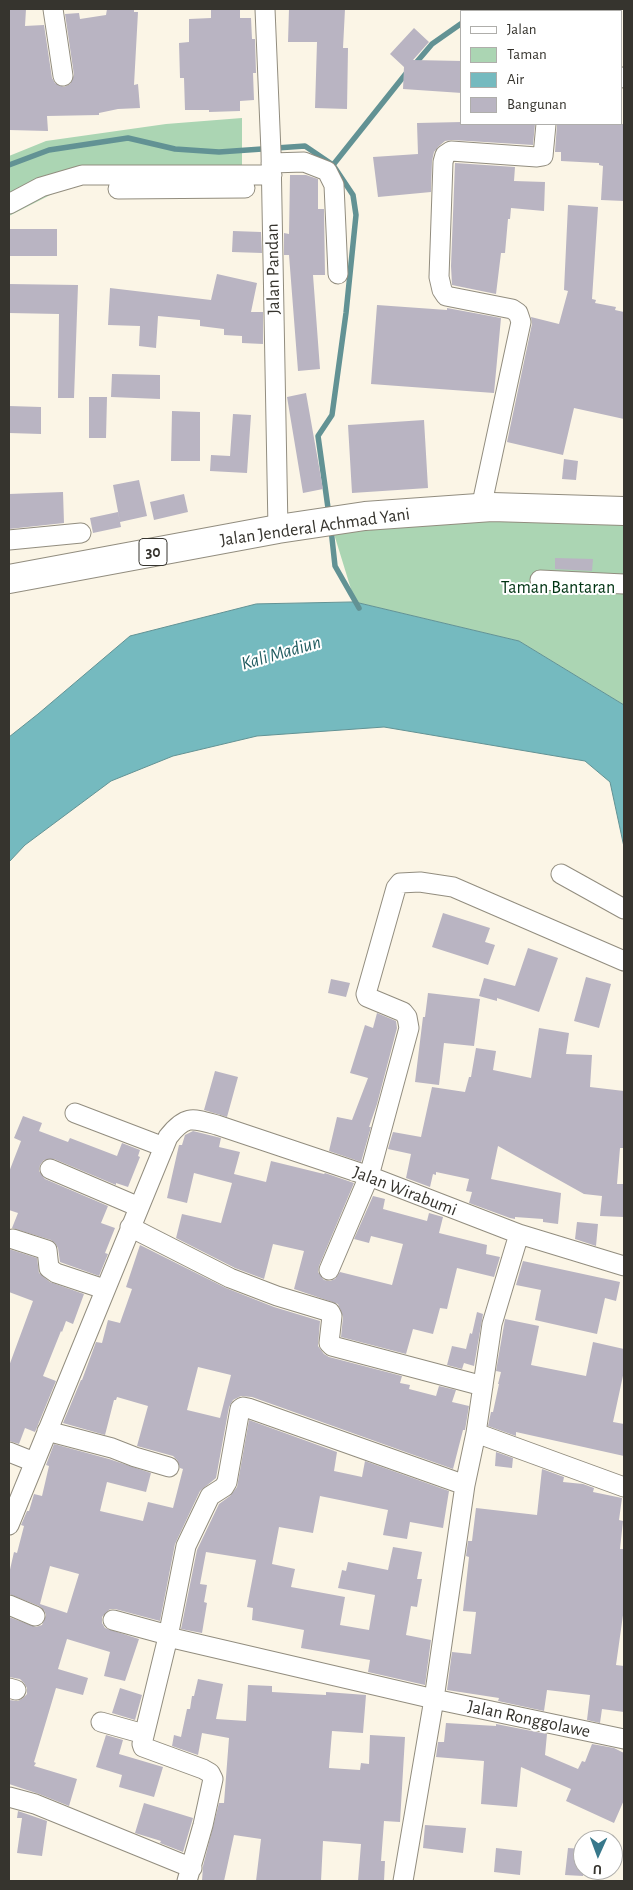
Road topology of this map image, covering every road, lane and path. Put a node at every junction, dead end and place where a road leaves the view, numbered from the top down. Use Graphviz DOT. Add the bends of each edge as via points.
graph roads {
  1 [pos="53,9"];
  2 [pos="265,9"];
  3 [pos="63,76"];
  4 [pos="546,125"];
  5 [pos="271,169"];
  6 [pos="118,190"];
  7 [pos="9,204"];
  8 [pos="338,274"];
  9 [pos="481,508"];
  10 [pos="624,510"];
  11 [pos="287,528"];
  12 [pos="81,533"];
  13 [pos="9,540"];
  14 [pos="9,579"];
  15 [pos="540,580"];
  16 [pos="624,584"];
  17 [pos="561,874"];
  18 [pos="624,909"];
  19 [pos="624,961"];
  20 [pos="75,1113"];
  21 [pos="164,1148"];
  22 [pos="50,1169"];
  23 [pos="369,1176"];
  24 [pos="139,1206"];
  25 [pos="130,1227"];
  26 [pos="518,1234"];
  27 [pos="13,1239"];
  28 [pos="624,1266"];
  29 [pos="329,1270"];
  30 [pos="104,1289"];
  31 [pos="483,1386"];
  32 [pos="47,1431"];
  33 [pos="476,1433"];
  34 [pos="9,1452"];
  35 [pos="34,1462"];
  36 [pos="169,1467"];
  37 [pos="465,1485"];
  38 [pos="624,1487"];
  39 [pos="9,1525"];
  40 [pos="9,1606"];
  41 [pos="35,1616"];
  42 [pos="113,1620"];
  43 [pos="168,1636"];
  44 [pos="434,1699"];
  45 [pos="101,1722"];
  46 [pos="144,1734"];
  47 [pos="624,1739"];
  48 [pos="9,1797"];
  49 [pos="189,1875"];
  50 [pos="403,1881"];
  1 -- 3 [label="street"];
  2 -- 5 [label="street, Jalan Pandan"];
  4 -- 9 [label="street" via="543,156 452,151 445,155 443,162 439,277 442,290 446,296 512,309 518,313 521,322"];
  5 -- 6 [label="street"];
  5 -- 7 [label="street" via="82,175 40,187"];
  5 -- 8 [label="street" via="304,162 327,171 334,185"];
  5 -- 11 [label="street, Jalan Pandan"];
  9 -- 10 [label="highway, Jalan Jenderal Achmad Yani / 30"];
  9 -- 11 [label="highway, Jalan Jenderal Achmad Yani / 30" via="365,516"];
  11 -- 14 [label="highway, Jalan Jenderal Achmad Yani / 30"];
  12 -- 13 [label="street"];
  15 -- 16 [label="street"];
  17 -- 18 [label="street"];
  19 -- 23 [label="street" via="453,887 420,882 400,883 366,994 403,1012 409,1028"];
  20 -- 21 [label="street"];
  21 -- 23 [label="street, Jalan Wirabumi" via="176,1126 196,1119"];
  21 -- 24 [label="street"];
  22 -- 24 [label="street"];
  23 -- 26 [label="street, Jalan Wirabumi"];
  23 -- 29 [label="street"];
  24 -- 25 [label="street"];
  25 -- 30 [label="street"];
  25 -- 31 [label="street" via="230,1278 330,1312 329,1343 332,1346"];
  26 -- 28 [label="street, Jalan Wirabumi"];
  26 -- 31 [label="street" via="492,1324"];
  27 -- 30 [label="street" via="47,1250 49,1268 56,1273"];
  30 -- 32 [label="street"];
  31 -- 33 [label="street"];
  32 -- 35 [label="street"];
  32 -- 36 [label="street"];
  33 -- 37 [label="street"];
  33 -- 38 [label="street"];
  34 -- 35 [label="street"];
  35 -- 39 [label="street"];
  37 -- 43 [label="street" via="243,1407 228,1482 210,1496 186,1546"];
  37 -- 44 [label="street"];
  40 -- 41 [label="street"];
  42 -- 43 [label="street, Jalan Ronggolawe"];
  43 -- 44 [label="street, Jalan Ronggolawe"];
  43 -- 46 [label="street"];
  44 -- 47 [label="street, Jalan Ronggolawe"];
  44 -- 50 [label="street"];
  45 -- 46 [label="street"];
  46 -- 49 [label="street" via="143,1747 203,1769 213,1779"];
  48 -- 49 [label="street" via="35,1804"];
}
